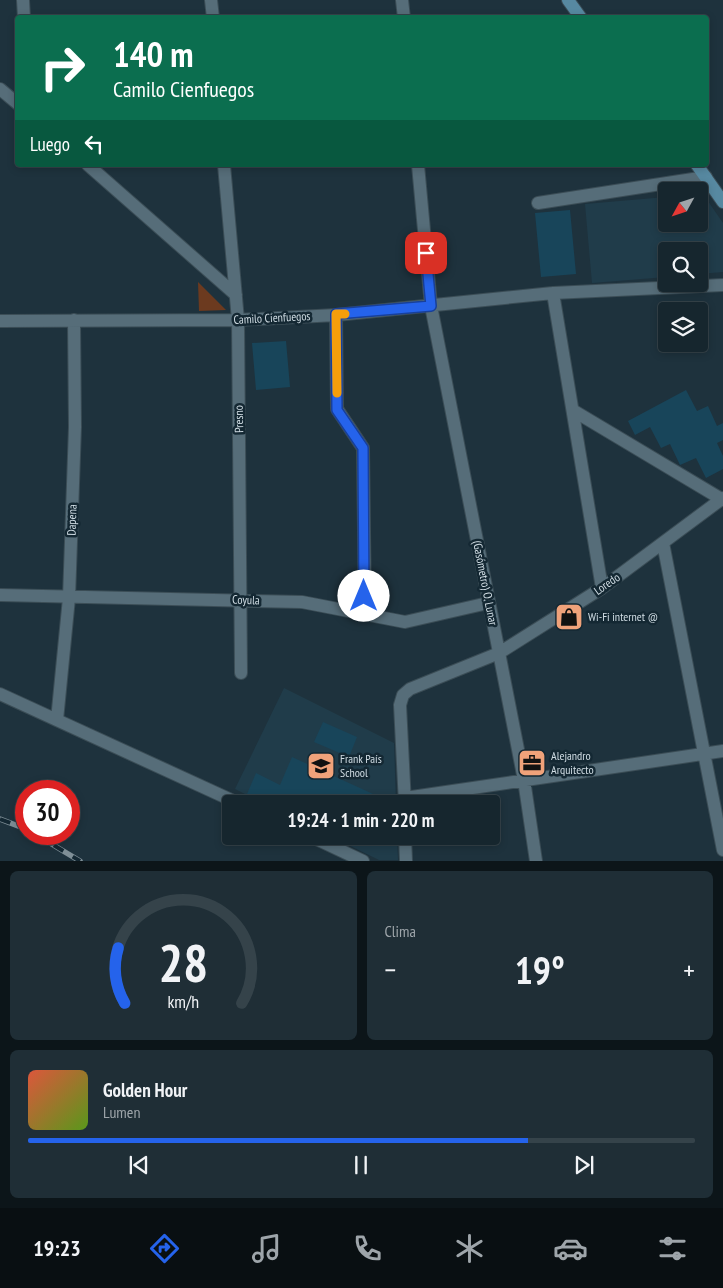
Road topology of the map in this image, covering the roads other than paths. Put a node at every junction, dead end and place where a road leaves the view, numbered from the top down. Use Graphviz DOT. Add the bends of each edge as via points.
graph roads {
  1 [pos="23,0"];
  2 [pos="212,0"];
  3 [pos="402,0"];
  4 [pos="568,0"];
  5 [pos="24,15"];
  6 [pos="213,15"];
  7 [pos="404,15"];
  8 [pos="579,15"];
  9 [pos="0,89"];
  10 [pos="15,102"];
  11 [pos="90,167"];
  12 [pos="224,167"];
  13 [pos="418,167"];
  14 [pos="698,167"];
  15 [pos="706,177"];
  16 [pos="723,202"];
  17 [pos="538,203"];
  18 [pos="723,285"];
  19 [pos="553,293"];
  20 [pos="236,295"];
  21 [pos="431,306"];
  22 [pos="336,314"];
  23 [pos="74,320"];
  24 [pos="238,320"];
  25 [pos="0,321"];
  26 [pos="574,411"];
  27 [pos="722,499"];
  28 [pos="663,543"];
  29 [pos="602,588"];
  30 [pos="0,595"];
  31 [pos="69,598"];
  32 [pos="241,600"];
  33 [pos="488,603"];
  34 [pos="365,614"];
  35 [pos="499,653"];
  36 [pos="241,674"];
  37 [pos="0,694"];
  38 [pos="57,720"];
  39 [pos="723,750"];
  40 [pos="704,753"];
  41 [pos="524,780"];
  42 [pos="405,795"];
  43 [pos="439,795"];
  44 [pos="222,796"];
  45 [pos="330,845"];
  46 [pos="405,845"];
  47 [pos="723,850"];
  48 [pos="363,860"];
  49 [pos="406,860"];
  50 [pos="536,860"];
  1 -- 5 [label="street"];
  2 -- 6 [label="street"];
  3 -- 7 [label="street"];
  4 -- 8 [label="main road"];
  9 -- 10 [label="street"];
  11 -- 20 [label="street"];
  12 -- 20 [label="street, Presno"];
  13 -- 21 [label="street, (Gasómetro) O. Lunar"];
  14 -- 15 [label="main road"];
  15 -- 16 [label="main road"];
  15 -- 17 [label="street"];
  18 -- 19 [label="street, Camilo Cienfuegos"];
  19 -- 21 [label="street, Camilo Cienfuegos"];
  19 -- 26 [label="street"];
  20 -- 24 [label="street, Presno"];
  21 -- 22 [label="street, Camilo Cienfuegos"];
  21 -- 33 [label="street, (Gasómetro) O. Lunar"];
  22 -- 24 [label="street, Camilo Cienfuegos"];
  22 -- 34 [label="street" via="337,410 363,448"];
  23 -- 24 [label="street, Camilo Cienfuegos"];
  23 -- 25 [label="street, Camilo Cienfuegos"];
  23 -- 31 [label="street, Dapena" via="75,427"];
  24 -- 32 [label="street, Presno"];
  26 -- 27 [label="street"];
  26 -- 29 [label="street"];
  27 -- 28 [label="street, Loredo"];
  28 -- 29 [label="street, Loredo"];
  28 -- 40 [label="street"];
  29 -- 35 [label="street, Loredo"];
  30 -- 31 [label="street, Coyula"];
  31 -- 32 [label="street, Coyula"];
  31 -- 38 [label="street, Dapena"];
  32 -- 34 [label="street, Coyula" via="302,602"];
  32 -- 36 [label="street, Presno"];
  33 -- 34 [label="street, Coyula" via="405,622"];
  33 -- 35 [label="street, (Gasómetro) O. Lunar"];
  35 -- 41 [label="street, (Gasómetro) O. Lunar"];
  35 -- 42 [label="street, Loredo" via="410,688 403,695 400,705"];
  37 -- 38 [label="street"];
  38 -- 44 [label="street"];
  39 -- 40 [label="street"];
  40 -- 41 [label="street"];
  40 -- 47 [label="street"];
  41 -- 43 [label="street"];
  41 -- 50 [label="street, (Gasómetro) O. Lunar"];
  45 -- 48 [label="street"];
  46 -- 49 [label="street"];
}
